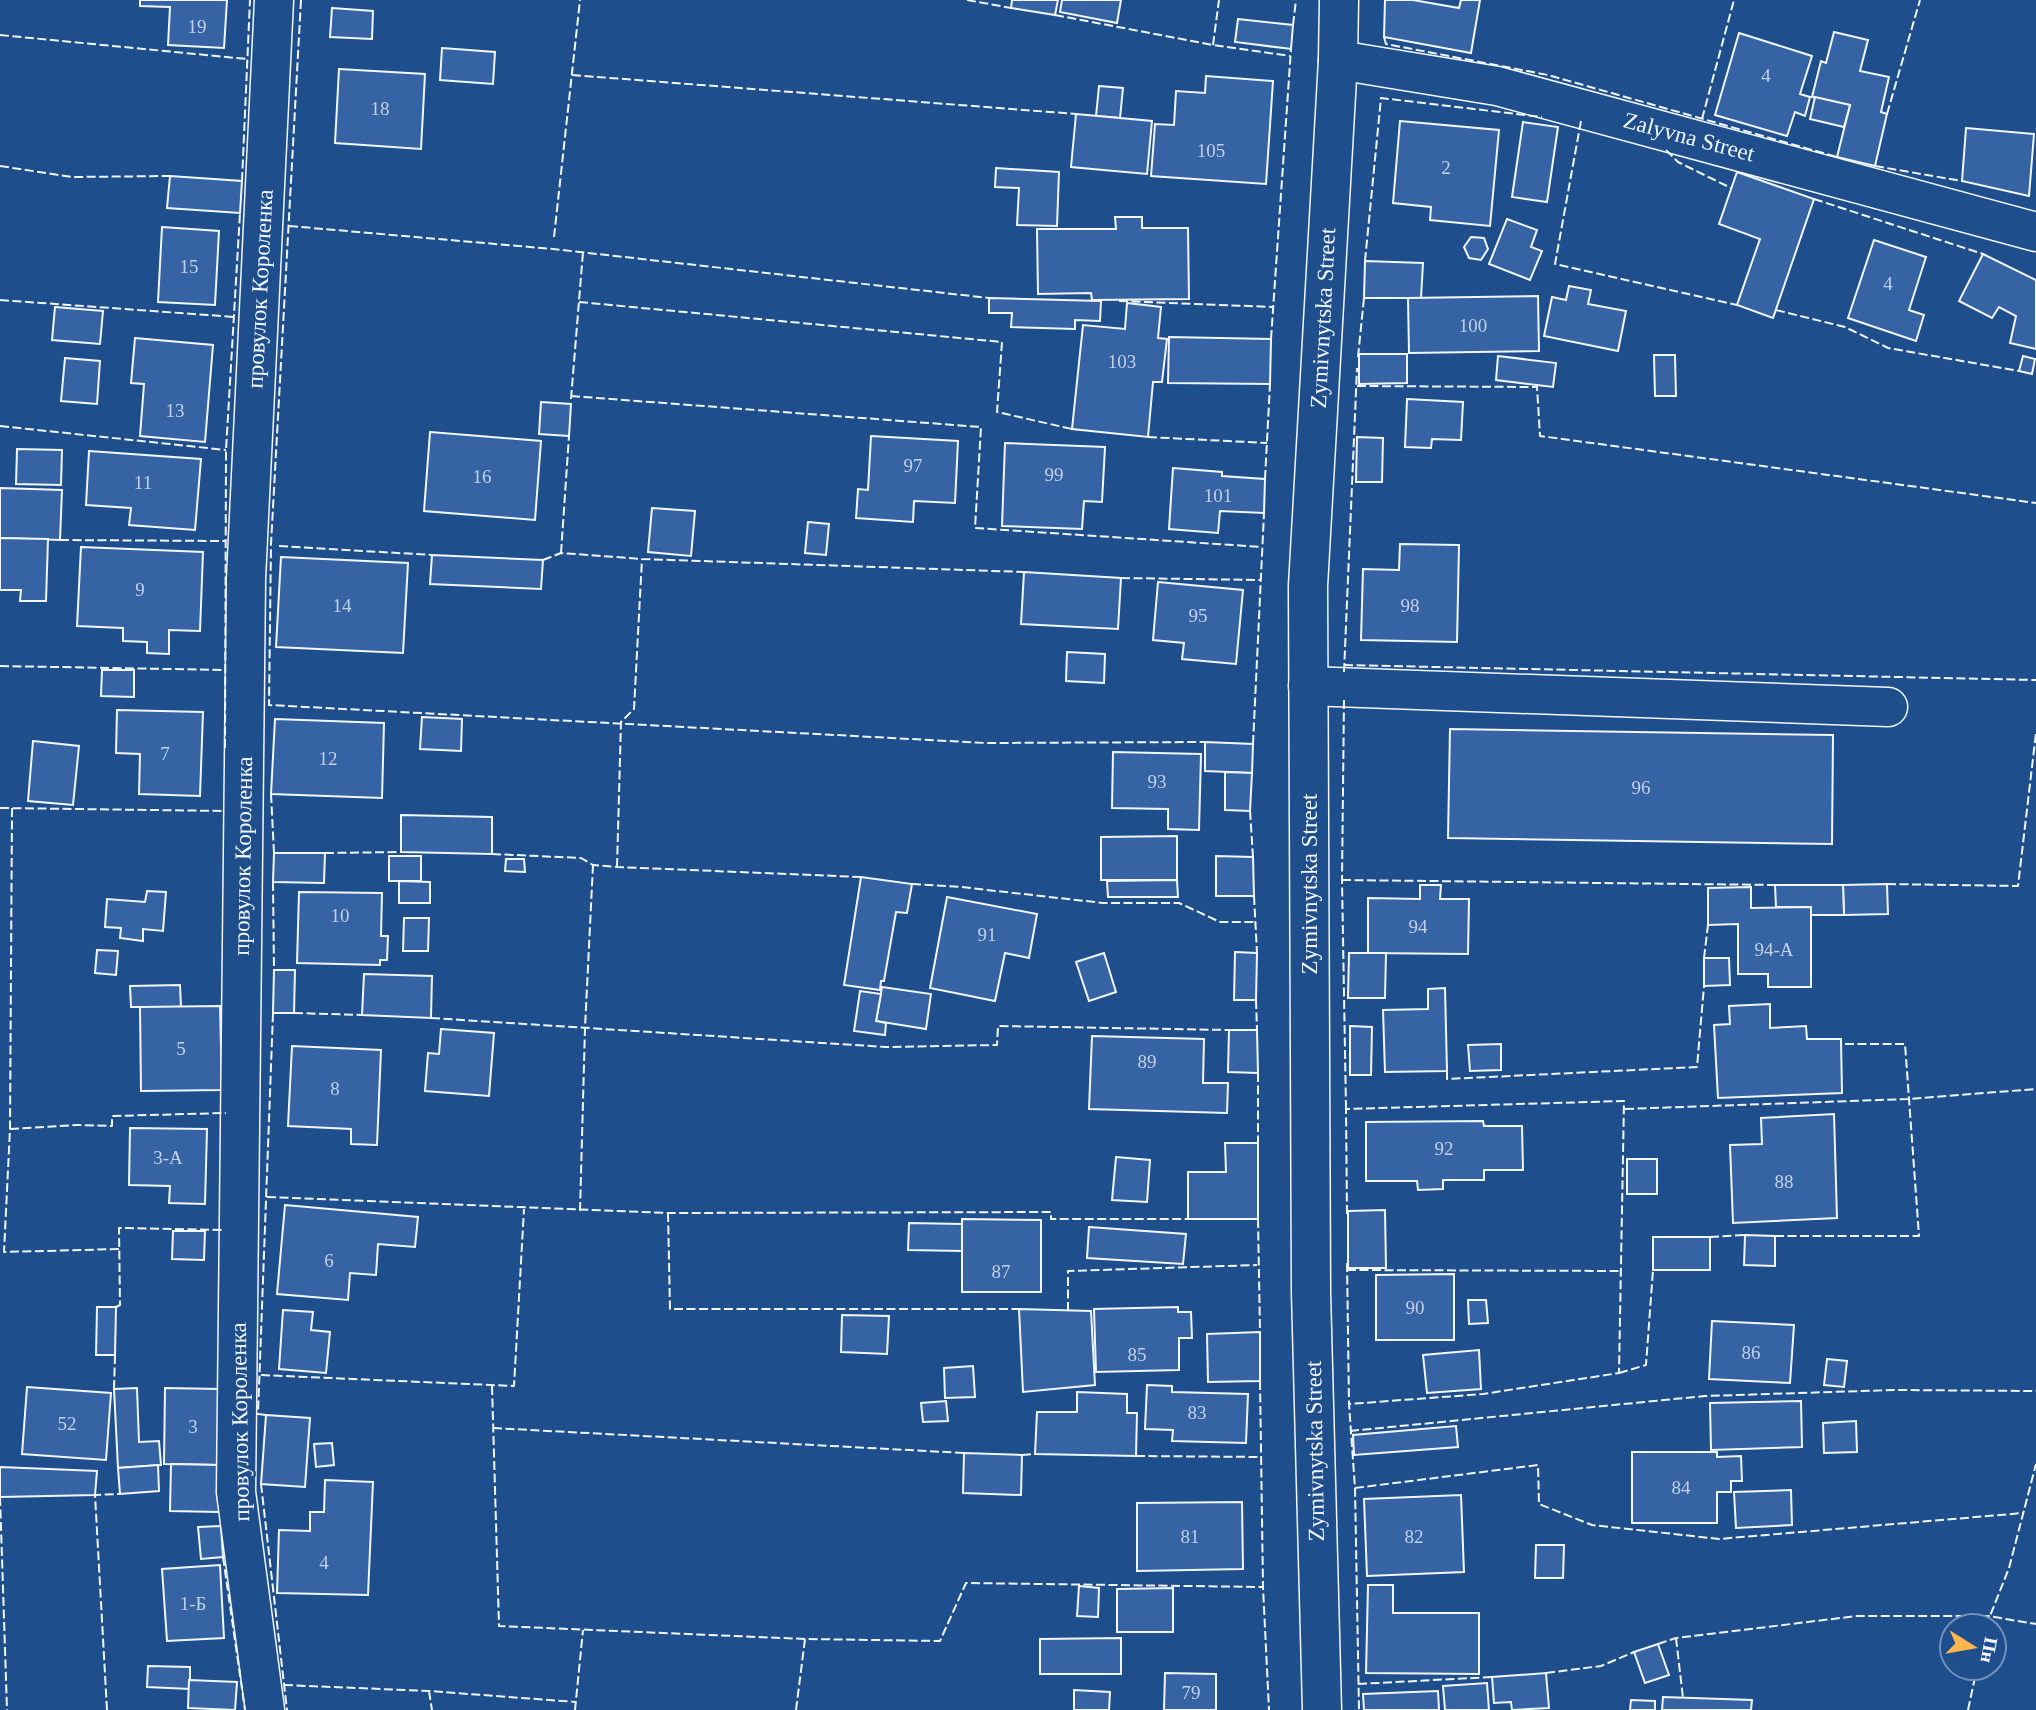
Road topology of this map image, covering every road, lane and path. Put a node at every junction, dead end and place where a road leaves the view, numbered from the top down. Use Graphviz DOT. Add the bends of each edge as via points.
graph roads {
  1 [pos="274,0"];
  2 [pos="1339,0"];
  3 [pos="1338,60"];
  4 [pos="2036,232"];
  5 [pos="1308,686"];
  6 [pos="1888,707"];
  7 [pos="265,1710"];
  8 [pos="1322,1710"];
  1 -- 7 [label="street, провулок Короленка" via="246,579 236,1492"];
  2 -- 3 [label="street, Zymivnytska Street"];
  3 -- 4 [label="street, Zalyvna Street" via="1497,86"];
  3 -- 5 [label="street, Zymivnytska Street" via="1308,586"];
  5 -- 6 [label="street"];
  5 -- 8 [label="street, Zymivnytska Street" via="1311,1292"];
}
